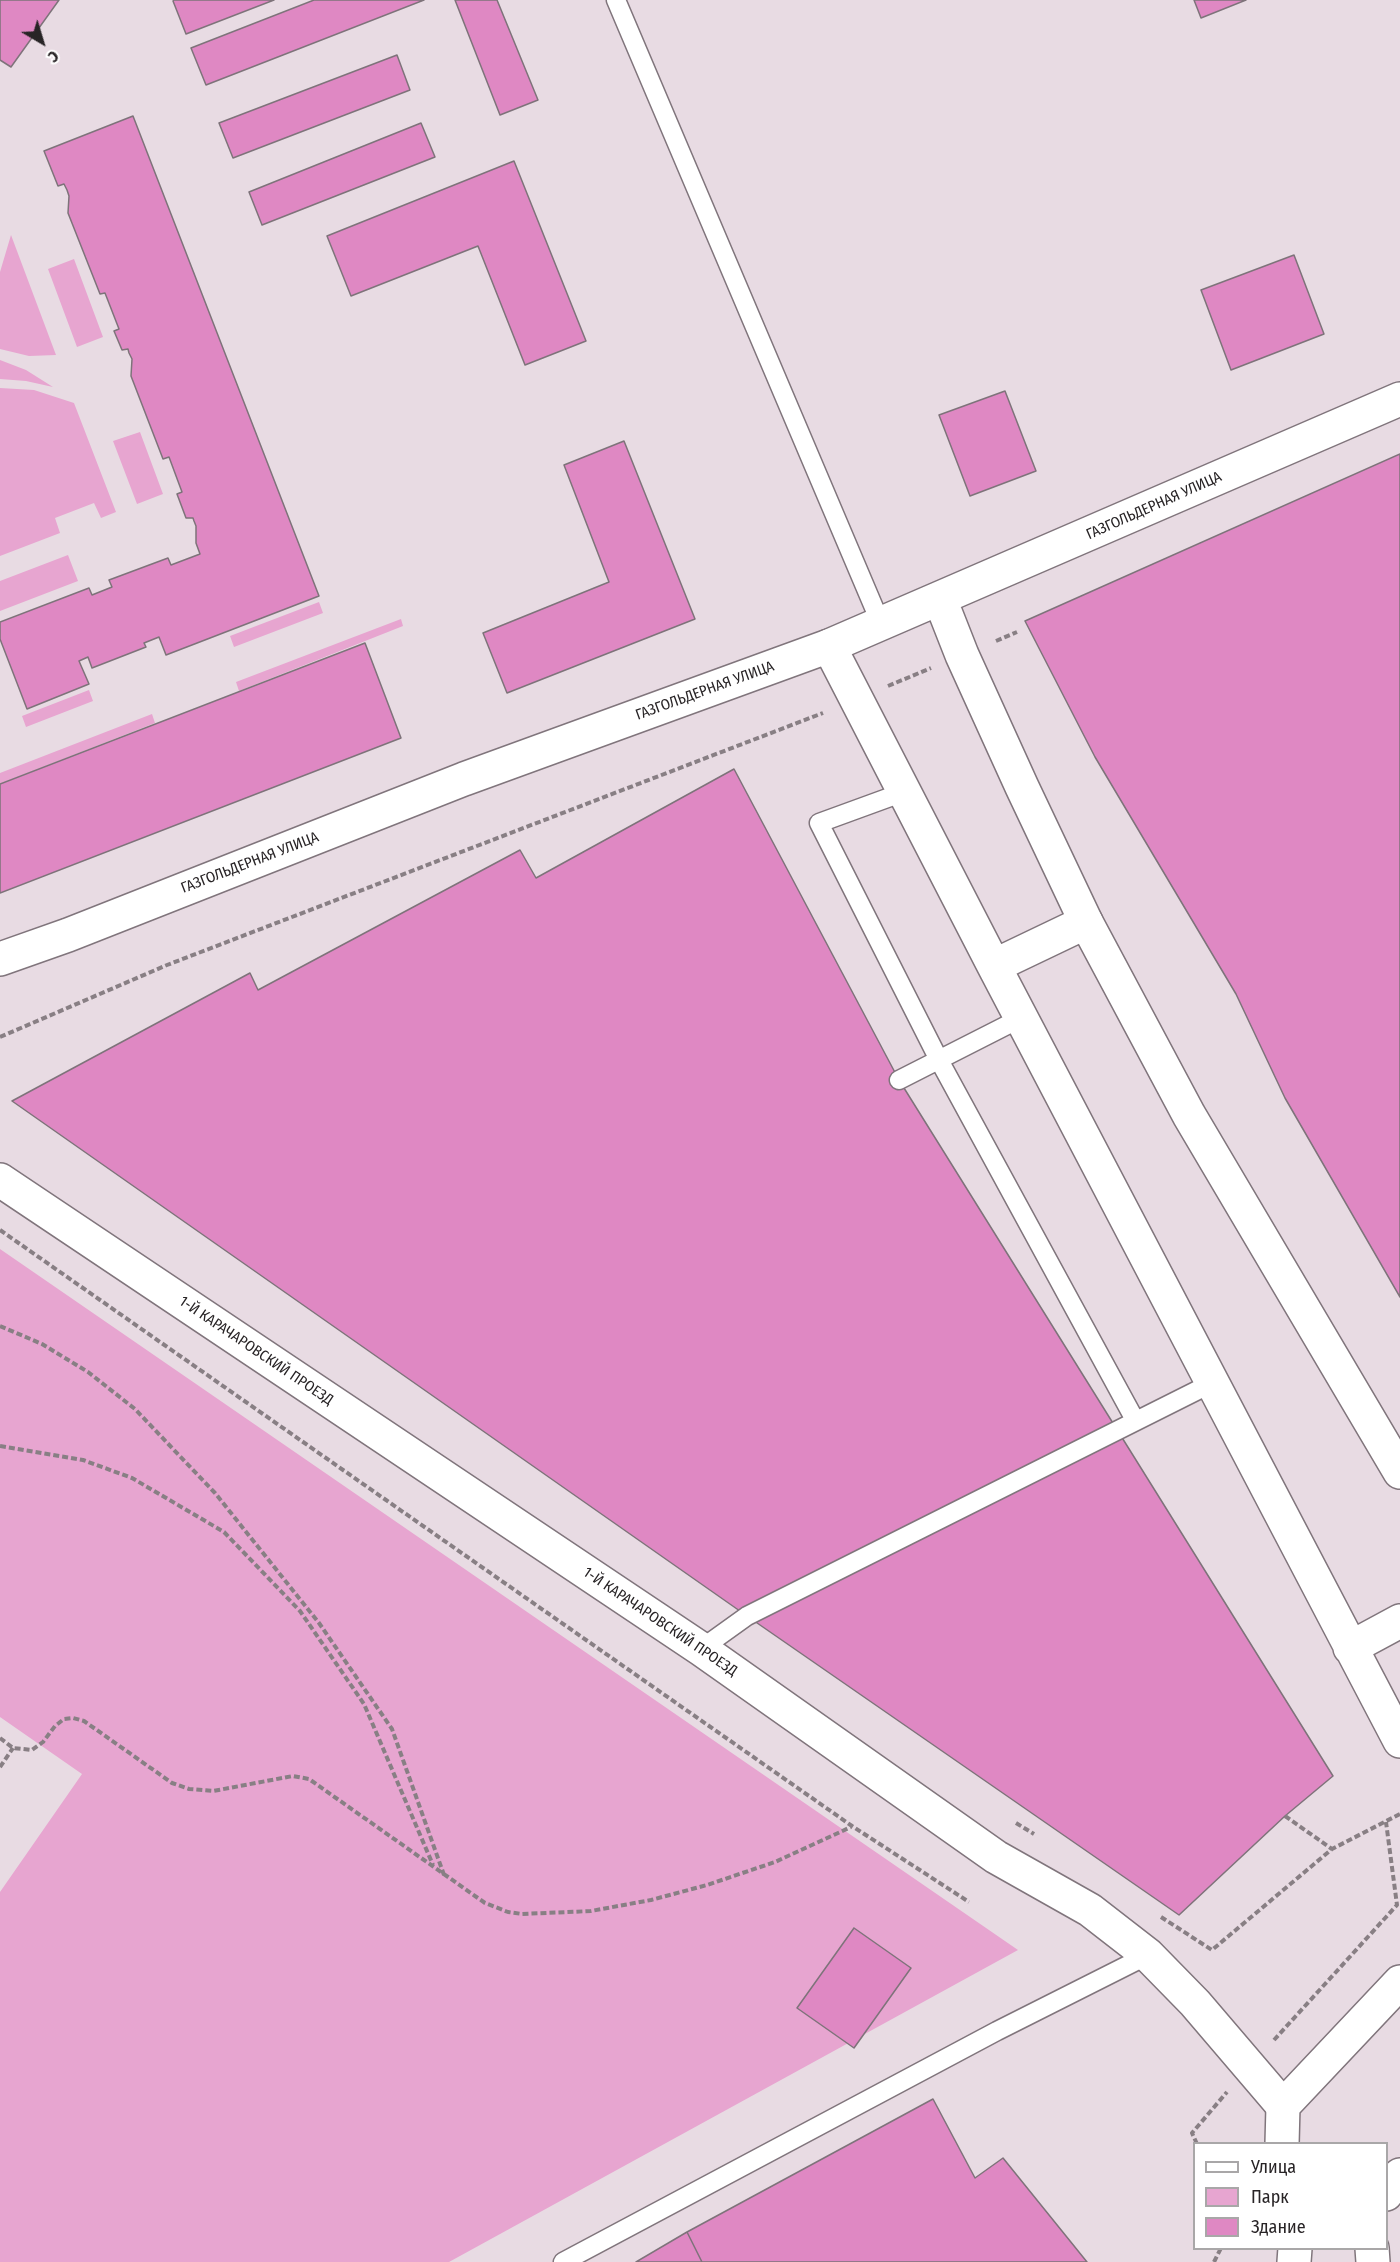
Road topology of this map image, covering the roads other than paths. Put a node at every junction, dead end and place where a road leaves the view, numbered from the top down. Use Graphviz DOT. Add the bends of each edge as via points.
graph roads {
  1 [pos="616,0"];
  2 [pos="1400,399"];
  3 [pos="940,599"];
  4 [pos="881,624"];
  5 [pos="829,646"];
  6 [pos="904,792"];
  7 [pos="1086,922"];
  8 [pos="0,959"];
  9 [pos="994,966"];
  10 [pos="1021,1018"];
  11 [pos="939,1060"];
  12 [pos="899,1080"];
  13 [pos="0,1180"];
  14 [pos="1212,1383"];
  15 [pos="1135,1420"];
  16 [pos="1400,1472"];
  17 [pos="1400,1621"];
  18 [pos="1350,1647"];
  19 [pos="701,1649"];
  20 [pos="1400,1741"];
  21 [pos="1148,1955"];
  22 [pos="1400,1982"];
  23 [pos="1283,2106"];
  24 [pos="1282,2142"];
  25 [pos="1400,2175"];
  26 [pos="1388,2189"];
  27 [pos="563,2262"];
  1 -- 4 [label="lane"];
  2 -- 3 [label="street, ГАЗГОЛЬДЕРНАЯ УЛИЦА"];
  3 -- 4 [label="street, ГАЗГОЛЬДЕРНАЯ УЛИЦА"];
  3 -- 7 [label="street" via="962,655"];
  4 -- 5 [label="street, ГАЗГОЛЬДЕРНАЯ УЛИЦА"];
  5 -- 6 [label="street"];
  5 -- 8 [label="street, ГАЗГОЛЬДЕРНАЯ УЛИЦА" via="464,779"];
  6 -- 9 [label="street"];
  6 -- 11 [label="lane" via="819,824"];
  7 -- 9 [label="street"];
  7 -- 16 [label="street" via="1189,1115"];
  9 -- 10 [label="street"];
  10 -- 11 [label="lane"];
  10 -- 14 [label="street"];
  11 -- 12 [label="lane"];
  11 -- 15 [label="lane"];
  13 -- 19 [label="street, 1-Й КАРАЧАРОВСКИЙ ПРОЕЗД"];
  14 -- 15 [label="lane"];
  14 -- 18 [label="street"];
  15 -- 19 [label="lane" via="747,1616"];
  17 -- 18 [label="street"];
  18 -- 20 [label="street"];
  19 -- 21 [label="street, 1-Й КАРАЧАРОВСКИЙ ПРОЕЗД" via="996,1857 1090,1910"];
  21 -- 23 [label="street, 1-Й КАРАЧАРОВСКИЙ ПРОЕЗД" via="1195,2003"];
  21 -- 27 [label="lane"];
  22 -- 23 [label="street"];
  23 -- 24 [label="street"];
  25 -- 26 [label="street"];
}
